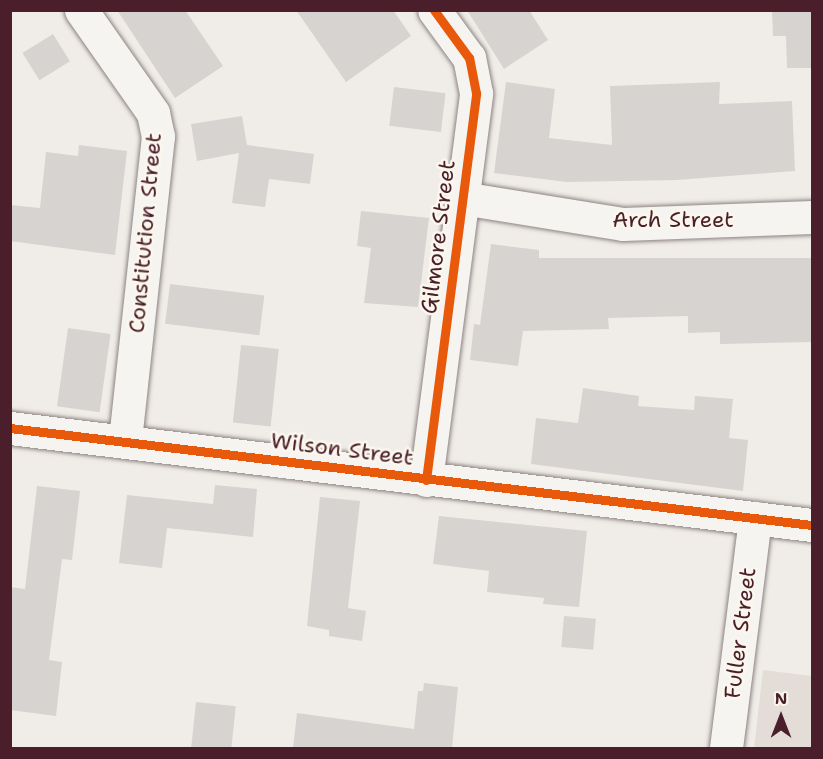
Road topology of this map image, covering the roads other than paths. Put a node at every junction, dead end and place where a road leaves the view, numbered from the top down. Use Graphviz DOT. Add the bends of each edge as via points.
graph roads {
  1 [pos="81,10"];
  2 [pos="434,10"];
  3 [pos="462,198"];
  4 [pos="813,217"];
  5 [pos="10,428"];
  6 [pos="125,441"];
  7 [pos="426,480"];
  8 [pos="755,518"];
  9 [pos="813,525"];
  10 [pos="726,748"];
  1 -- 6 [label="street, Constitution Street" via="153,113 158,136"];
  2 -- 3 [label="street, Gilmore Street" via="469,58 476,78"];
  3 -- 4 [label="street, Arch Street" via="623,224"];
  3 -- 7 [label="street, Gilmore Street"];
  5 -- 6 [label="street, Wilson Street"];
  6 -- 7 [label="street, Wilson Street"];
  7 -- 8 [label="street, Wilson Street"];
  8 -- 9 [label="street, Wilson Street"];
  8 -- 10 [label="street, Fuller Street"];
}
